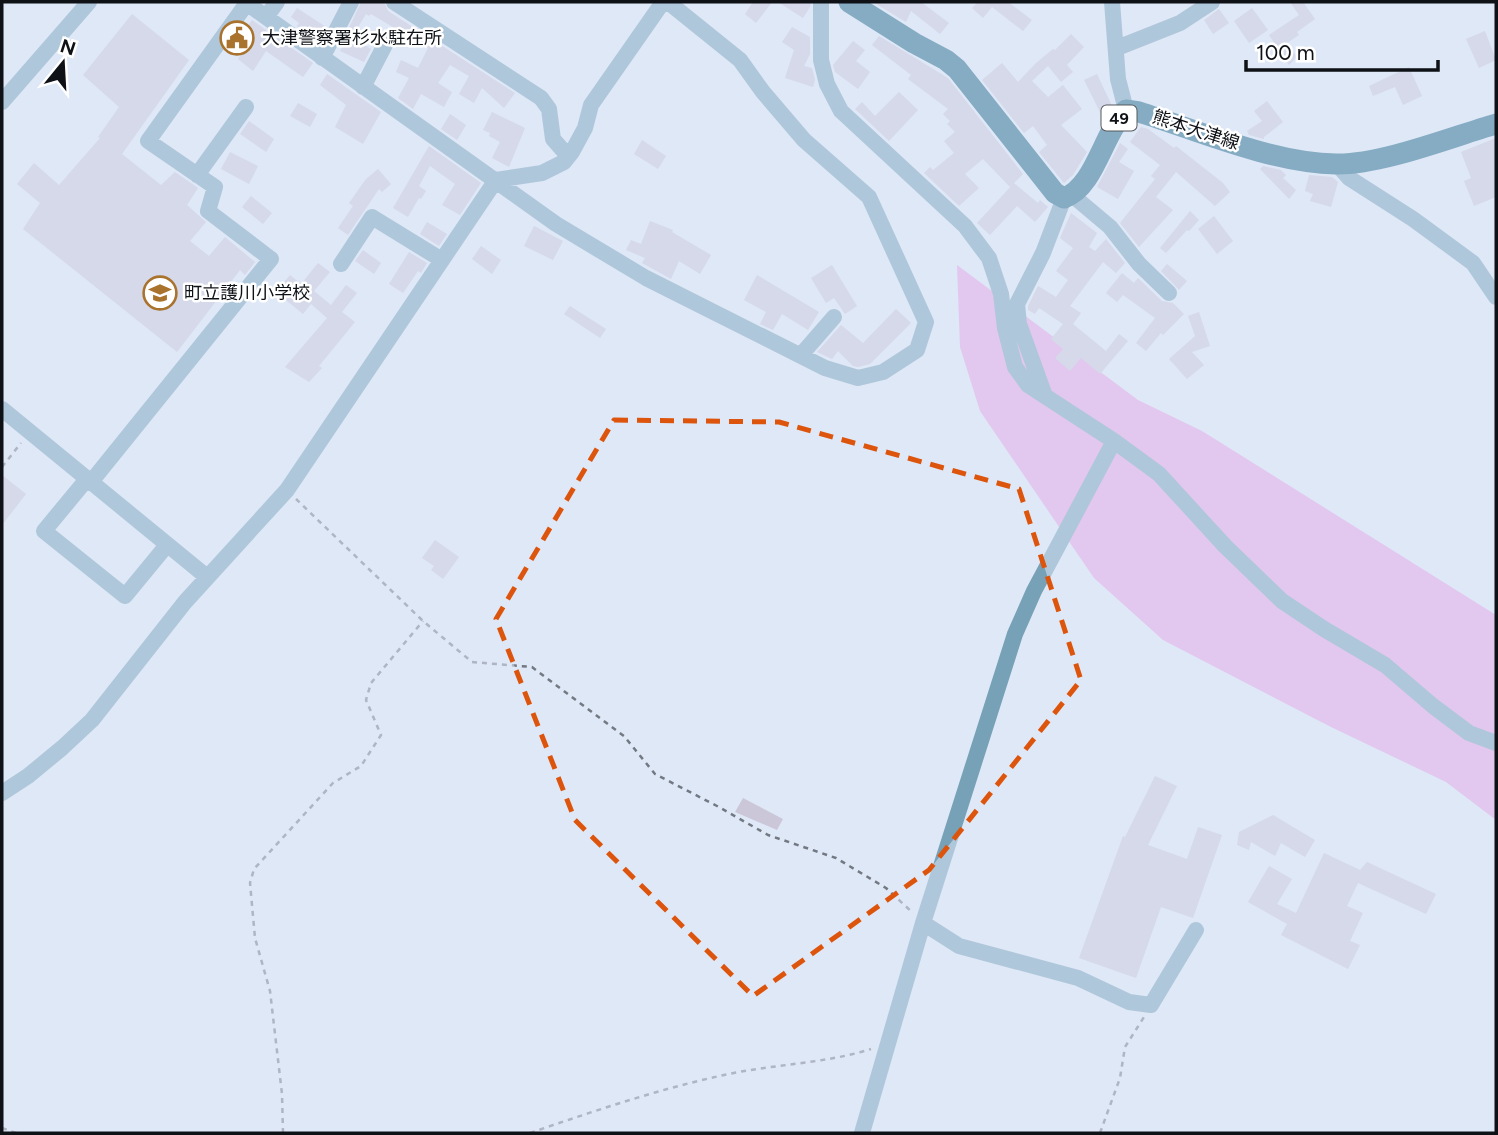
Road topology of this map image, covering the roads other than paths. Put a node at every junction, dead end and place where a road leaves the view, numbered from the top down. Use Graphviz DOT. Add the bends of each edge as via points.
graph roads {
  1 [pos="89,2"];
  2 [pos="246,2"];
  3 [pos="277,2"];
  4 [pos="351,2"];
  5 [pos="394,2"];
  6 [pos="665,2"];
  7 [pos="821,2"];
  8 [pos="850,2"];
  9 [pos="1112,2"];
  10 [pos="1212,2"];
  11 [pos="266,17"];
  12 [pos="388,39"];
  13 [pos="1117,48"];
  14 [pos="322,58"];
  15 [pos="363,88"];
  16 [pos="2,102"];
  17 [pos="247,107"];
  18 [pos="1126,110"];
  19 [pos="1496,124"];
  20 [pos="568,156"];
  21 [pos="1336,164"];
  22 [pos="197,174"];
  23 [pos="496,180"];
  24 [pos="1068,196"];
  25 [pos="442,260"];
  26 [pos="341,264"];
  27 [pos="1169,293"];
  28 [pos="1496,298"];
  29 [pos="834,317"];
  30 [pos="801,355"];
  31 [pos="1045,396"];
  32 [pos="2,409"];
  33 [pos="1114,441"];
  34 [pos="89,480"];
  35 [pos="167,545"];
  36 [pos="207,578"];
  37 [pos="1496,743"];
  38 [pos="2,793"];
  39 [pos="923,923"];
  40 [pos="1196,930"];
  41 [pos="862,1133"];
  1 -- 16 [label="street"];
  2 -- 11 [label="street"];
  2 -- 22 [label="street" via="148,141"];
  3 -- 11 [label="street"];
  4 -- 14 [label="street"];
  5 -- 20 [label="street" via="541,98 549,109 553,139"];
  6 -- 20 [label="street" via="591,104 585,128"];
  6 -- 30 [label="street" via="740,60 804,140 869,197 926,322 917,350 883,372 858,378"];
  7 -- 31 [label="street" via="821,60 841,111 981,245 1001,294 1015,368 1028,385"];
  8 -- 24 [label="main road" via="957,69 1055,193"];
  9 -- 13 [label="street"];
  10 -- 13 [label="street" via="1180,23"];
  11 -- 14 [label="street"];
  12 -- 15 [label="street"];
  13 -- 18 [label="street"];
  14 -- 15 [label="street"];
  15 -- 23 [label="street"];
  17 -- 22 [label="street"];
  18 -- 21 [label="main road, 熊本大津線 / 49" via="1285,158"];
  18 -- 24 [label="main road, 49" via="1091,172"];
  19 -- 21 [label="main road, 熊本大津線 / 49" via="1391,155"];
  20 -- 23 [label="street" via="542,173"];
  21 -- 28 [label="street" via="1349,178 1473,264"];
  22 -- 34 [label="street" via="215,187 208,211 271,259"];
  23 -- 25 [label="street"];
  23 -- 30 [label="street" via="646,278"];
  24 -- 27 [label="street" via="1110,227"];
  24 -- 31 [label="street" via="1017,304 1019,324"];
  25 -- 26 [label="street" via="372,217"];
  25 -- 36 [label="street" via="287,490"];
  29 -- 30 [label="street"];
  31 -- 33 [label="street"];
  32 -- 34 [label="street"];
  33 -- 37 [label="street" via="1159,474 1282,601 1385,664 1469,733"];
  33 -- 39 [label="street" via="1015,634"];
  34 -- 35 [label="street"];
  34 -- 35 [label="street" via="44,531 125,596"];
  35 -- 36 [label="street"];
  36 -- 38 [label="street" via="92,720"];
  39 -- 40 [label="street" via="959,946 1078,978 1129,1002 1151,1005"];
  39 -- 41 [label="street"];
}
